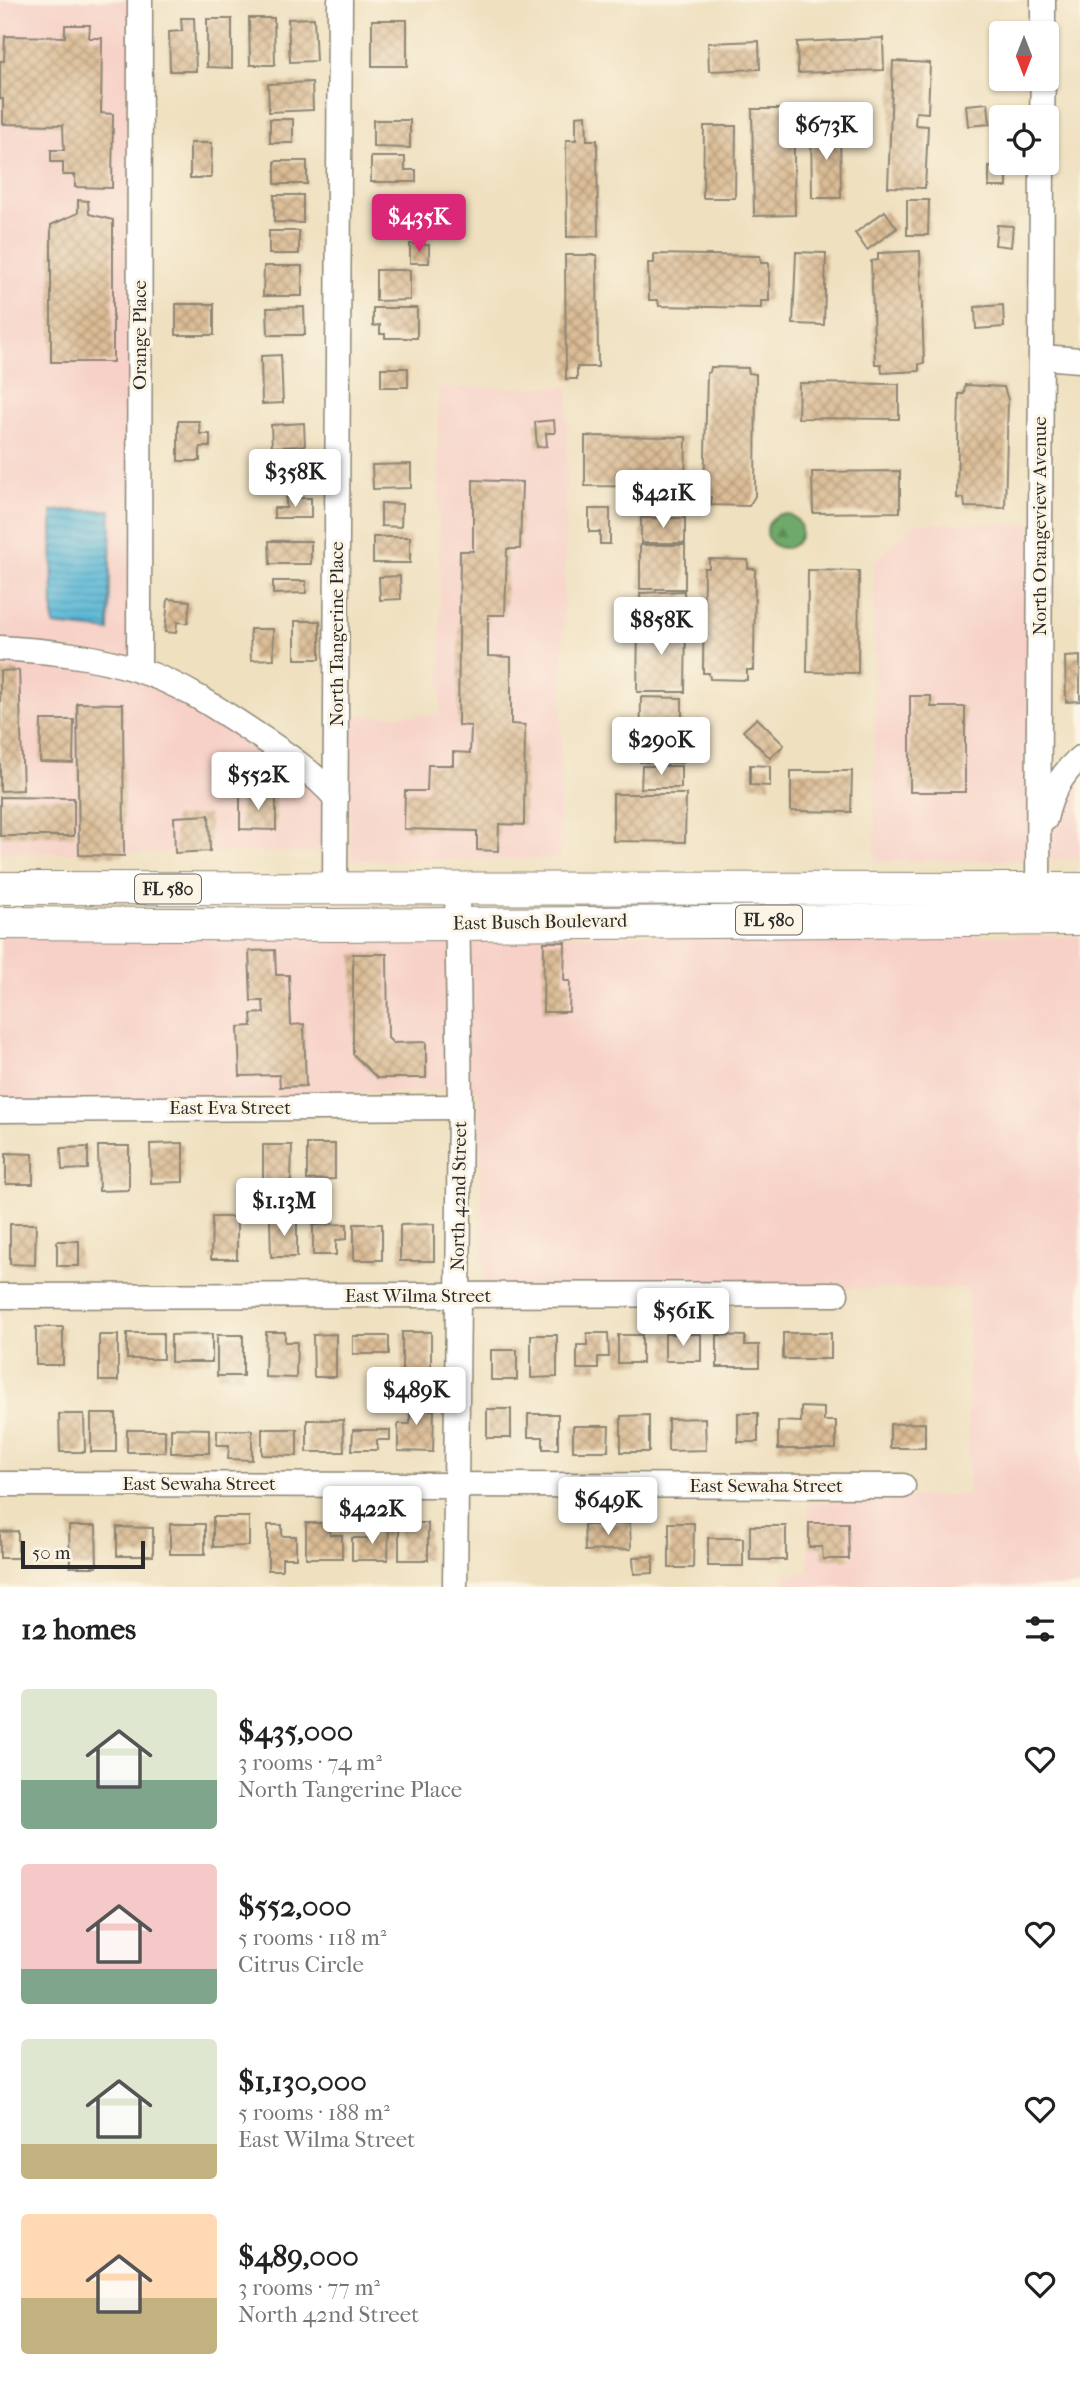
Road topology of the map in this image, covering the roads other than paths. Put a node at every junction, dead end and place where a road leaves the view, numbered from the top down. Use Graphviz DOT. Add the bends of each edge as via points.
graph roads {
  1 [pos="140,0"];
  2 [pos="340,0"];
  3 [pos="1043,0"];
  4 [pos="1043,21"];
  5 [pos="1042,175"];
  6 [pos="1041,358"];
  7 [pos="1080,360"];
  8 [pos="0,648"];
  9 [pos="139,670"];
  10 [pos="1080,758"];
  11 [pos="336,798"];
  12 [pos="1038,853"];
  13 [pos="0,888"];
  14 [pos="335,889"];
  15 [pos="457,889"];
  16 [pos="1038,889"];
  17 [pos="1080,890"];
  18 [pos="1080,919"];
  19 [pos="843,920"];
  20 [pos="0,922"];
  21 [pos="458,923"];
  22 [pos="460,1107"];
  23 [pos="0,1110"];
  24 [pos="836,1294"];
  25 [pos="0,1296"];
  26 [pos="457,1296"];
  27 [pos="0,1484"];
  28 [pos="457,1485"];
  29 [pos="903,1486"];
  30 [pos="456,1587"];
  1 -- 9 [label="street, Orange Place"];
  2 -- 11 [label="street, North Tangerine Place"];
  3 -- 4 [label="street"];
  5 -- 6 [label="street, North Orangeview Avenue"];
  6 -- 7 [label="street"];
  6 -- 12 [label="street, North Orangeview Avenue"];
  8 -- 9 [label="street" via="80,655"];
  9 -- 11 [label="street" via="228,715 289,756"];
  10 -- 12 [label="street" via="1067,770 1049,802"];
  11 -- 14 [label="street, North Tangerine Place"];
  12 -- 16 [label="street, North Orangeview Avenue"];
  13 -- 14 [label="main road, East Busch Boulevard / FL 580"];
  14 -- 15 [label="main road, East Busch Boulevard / FL 580"];
  15 -- 16 [label="main road, East Busch Boulevard / FL 580"];
  15 -- 21 [label="street, North 42nd Street"];
  16 -- 17 [label="main road, East Busch Boulevard / FL 580"];
  16 -- 19 [label="main road" via="1015,901 890,905"];
  18 -- 19 [label="main road, East Busch Boulevard / FL 580"];
  19 -- 21 [label="main road, East Busch Boulevard / FL 580"];
  20 -- 21 [label="main road, East Busch Boulevard / FL 580"];
  21 -- 22 [label="street, North 42nd Street"];
  22 -- 23 [label="street, East Eva Street"];
  22 -- 26 [label="street, North 42nd Street"];
  24 -- 26 [label="street, East Wilma Street"];
  25 -- 26 [label="street, East Wilma Street"];
  26 -- 28 [label="street, North 42nd Street"];
  27 -- 28 [label="street, East Sewaha Street"];
  28 -- 29 [label="street, East Sewaha Street"];
  28 -- 30 [label="street, North 42nd Street"];
}
